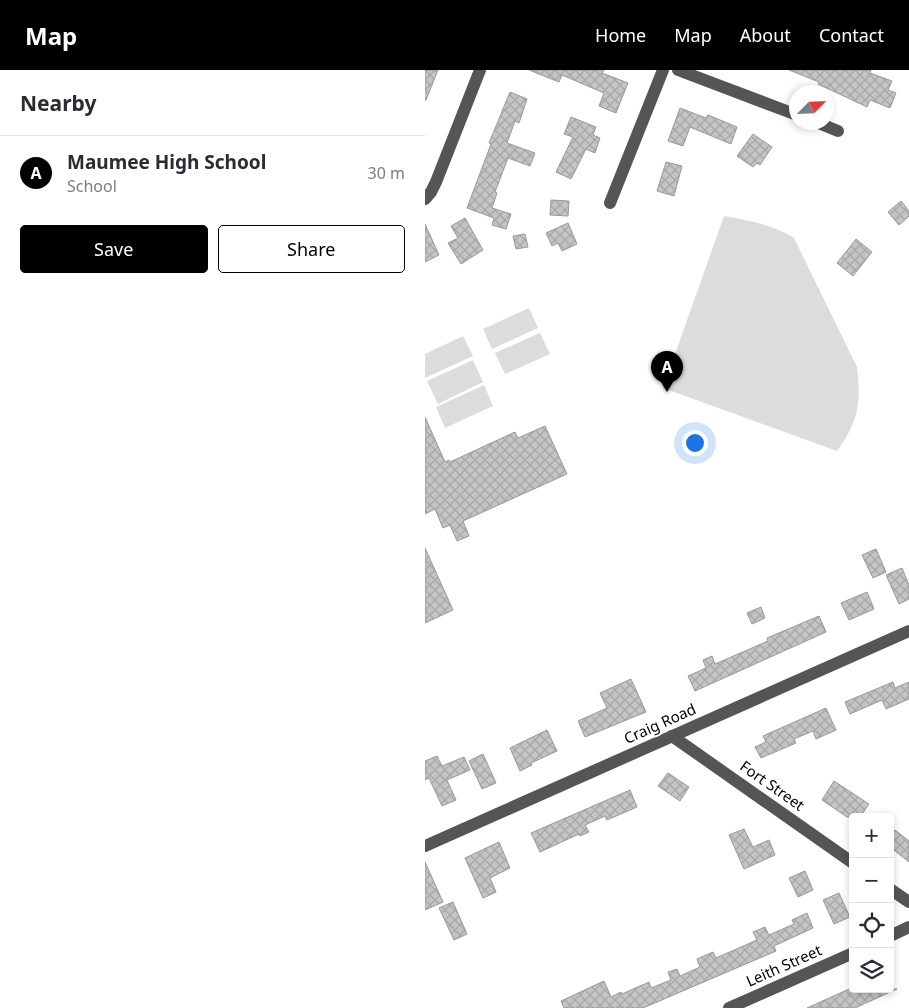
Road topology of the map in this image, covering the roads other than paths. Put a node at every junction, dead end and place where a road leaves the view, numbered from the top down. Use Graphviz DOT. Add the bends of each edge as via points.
graph roads {
  1 [pos="480,70"];
  2 [pos="663,70"];
  3 [pos="679,70"];
  4 [pos="789,112"];
  5 [pos="834,129"];
  6 [pos="838,131"];
  7 [pos="425,199"];
  8 [pos="610,203"];
  9 [pos="909,631"];
  10 [pos="672,736"];
  11 [pos="425,846"];
  12 [pos="849,860"];
  13 [pos="894,892"];
  14 [pos="909,902"];
  15 [pos="909,927"];
  16 [pos="894,934"];
  17 [pos="849,955"];
  18 [pos="729,1008"];
  1 -- 7 [label="street" via="436,182"];
  2 -- 8 [label="street"];
  3 -- 4 [label="street"];
  5 -- 6 [label="street"];
  9 -- 10 [label="street, Craig Road"];
  10 -- 11 [label="street, Craig Road"];
  10 -- 12 [label="street, Fort Street"];
  13 -- 14 [label="street"];
  15 -- 16 [label="street"];
  17 -- 18 [label="street, Leith Street"];
}
